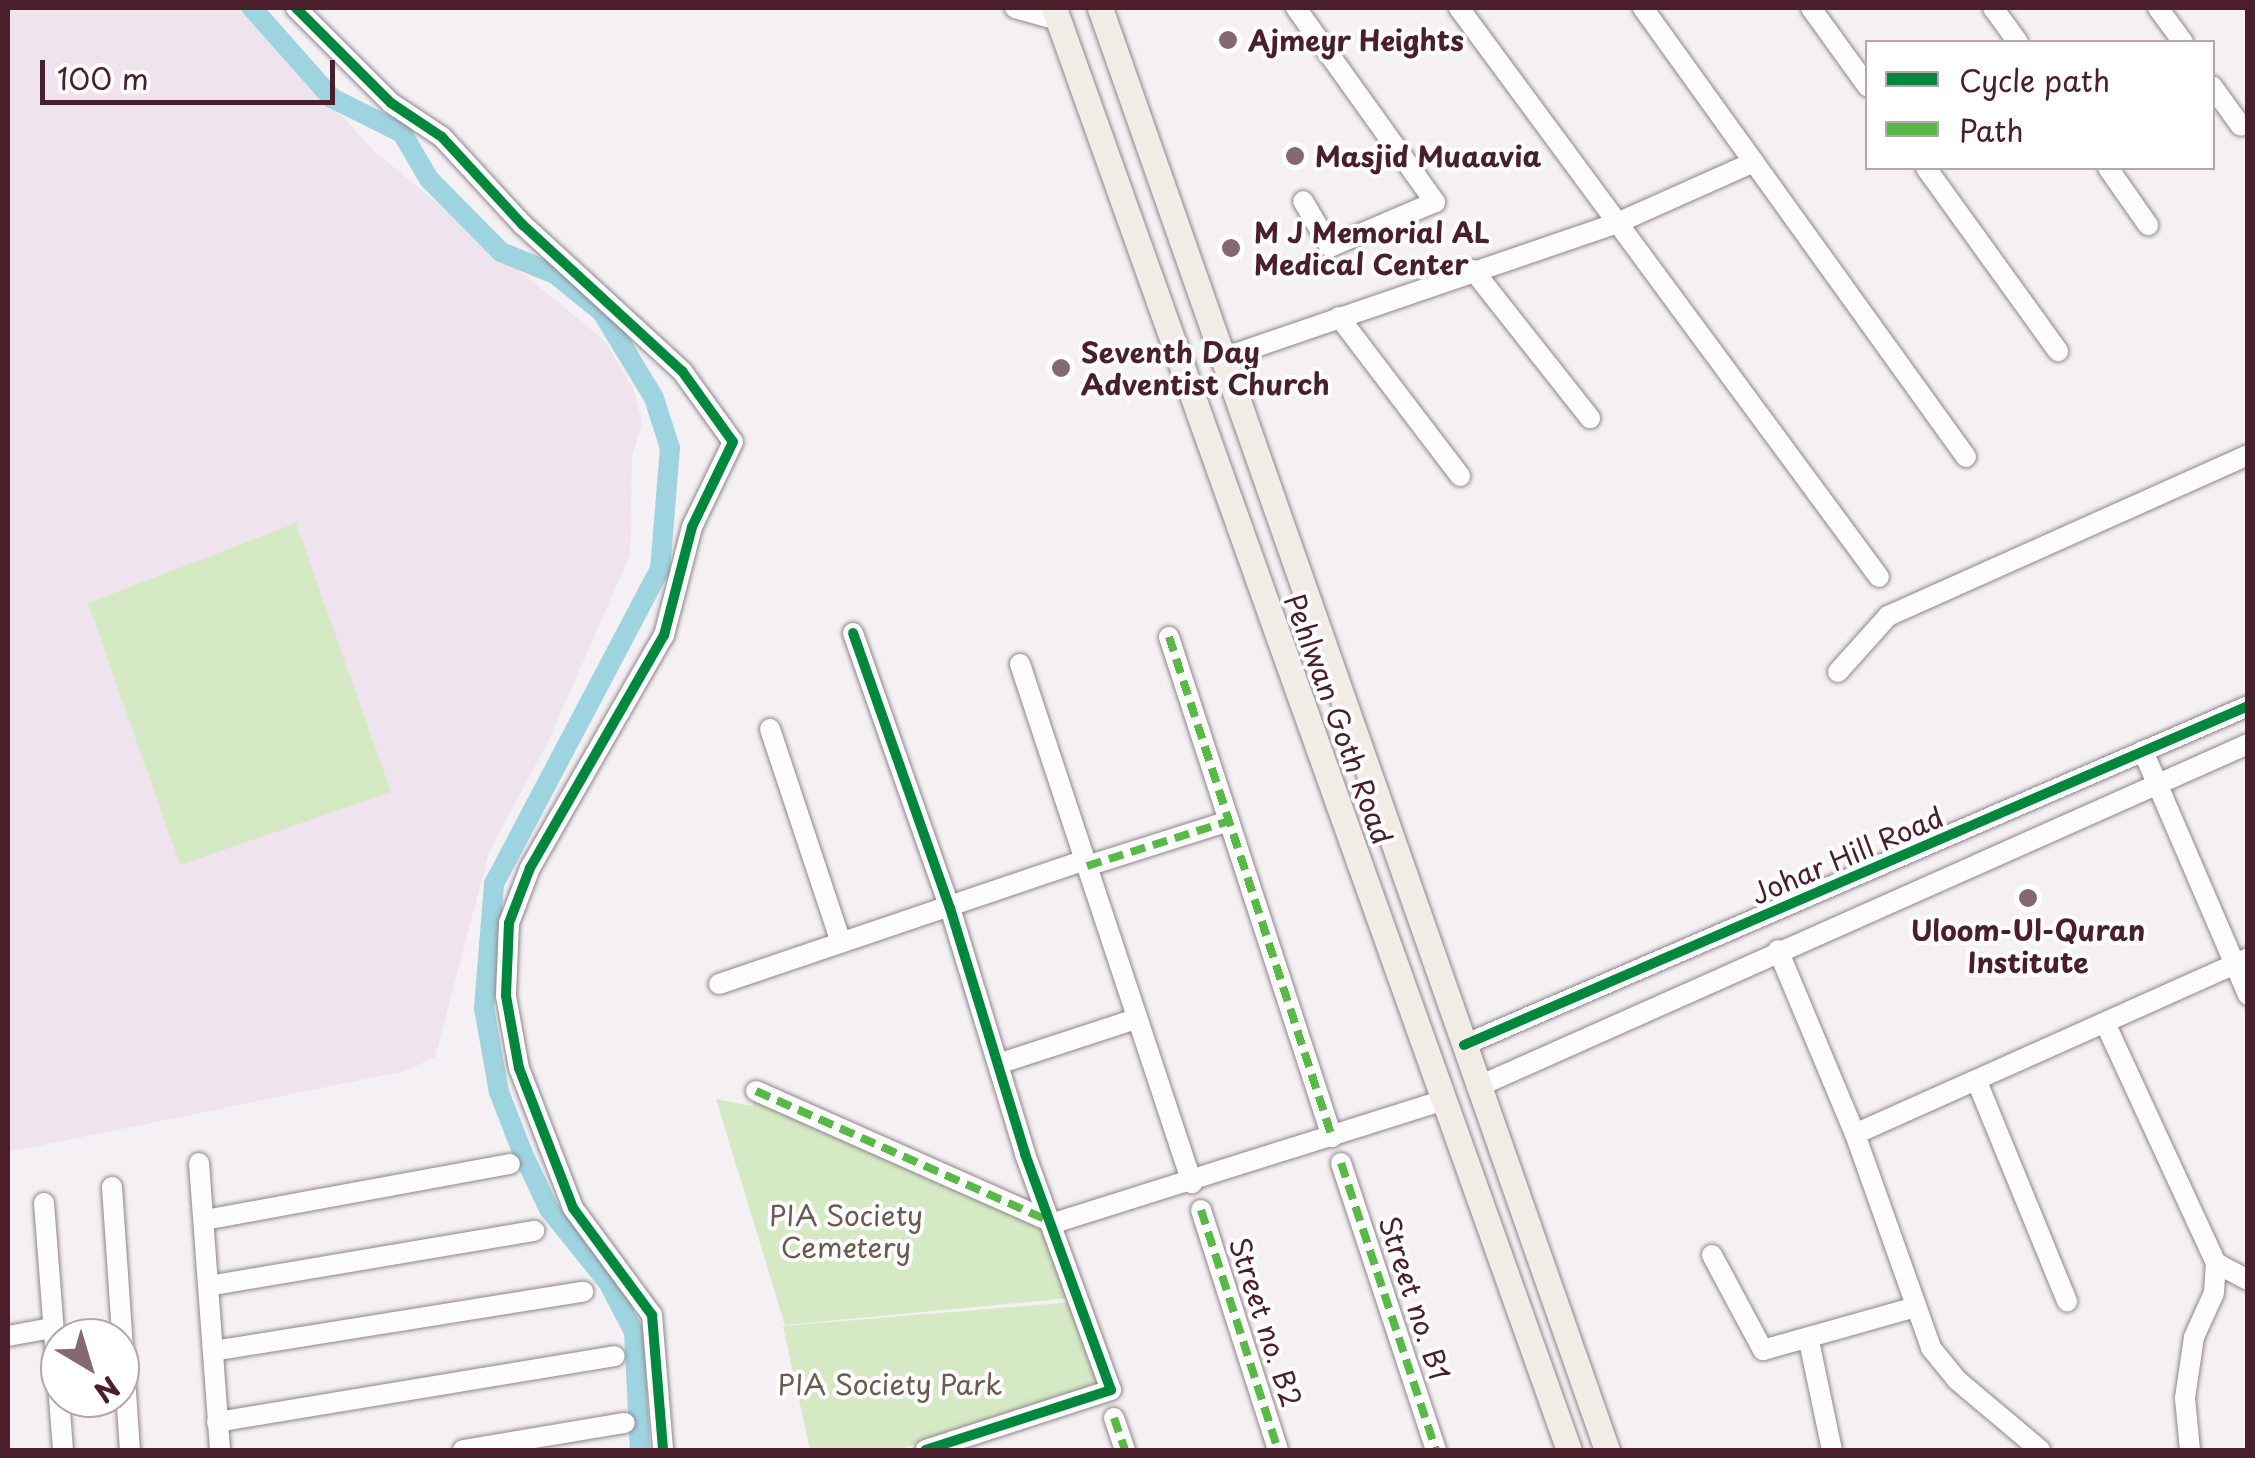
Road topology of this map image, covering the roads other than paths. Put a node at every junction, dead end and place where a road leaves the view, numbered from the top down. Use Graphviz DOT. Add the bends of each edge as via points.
graph roads {
  1 [pos="296,8"];
  2 [pos="1015,8"];
  3 [pos="1100,8"];
  4 [pos="1296,8"];
  5 [pos="1459,8"];
  6 [pos="1810,8"];
  7 [pos="1994,8"];
  8 [pos="2158,8"];
  9 [pos="1652,11"];
  10 [pos="1056,14"];
  11 [pos="2017,40"];
  12 [pos="2181,40"];
  13 [pos="1865,83"];
  14 [pos="2215,90"];
  15 [pos="1136,107"];
  16 [pos="1096,122"];
  17 [pos="2241,126"];
  18 [pos="1754,162"];
  19 [pos="1927,170"];
  20 [pos="2109,170"];
  21 [pos="1304,201"];
  22 [pos="1617,223"];
  23 [pos="2148,225"];
  24 [pos="1473,270"];
  25 [pos="1339,317"];
  26 [pos="1214,326"];
  27 [pos="1174,338"];
  28 [pos="2058,351"];
  29 [pos="1226,357"];
  30 [pos="1590,418"];
  31 [pos="2248,454"];
  32 [pos="1966,457"];
  33 [pos="1460,476"];
  34 [pos="1878,577"];
  35 [pos="853,633"];
  36 [pos="1169,637"];
  37 [pos="1020,664"];
  38 [pos="1838,672"];
  39 [pos="2248,706"];
  40 [pos="770,729"];
  41 [pos="2248,744"];
  42 [pos="2143,751"];
  43 [pos="2157,784"];
  44 [pos="1229,821"];
  45 [pos="1086,863"];
  46 [pos="950,908"];
  47 [pos="1425,927"];
  48 [pos="1387,939"];
  49 [pos="842,943"];
  50 [pos="1778,950"];
  51 [pos="2239,961"];
  52 [pos="719,984"];
  53 [pos="2248,996"];
  54 [pos="1136,1019"];
  55 [pos="2106,1026"];
  56 [pos="1464,1045"];
  57 [pos="998,1064"];
  58 [pos="1978,1084"];
  59 [pos="1478,1087"];
  60 [pos="756,1091"];
  61 [pos="1442,1102"];
  62 [pos="1855,1134"];
  63 [pos="1332,1137"];
  64 [pos="199,1163"];
  65 [pos="1342,1163"];
  66 [pos="510,1164"];
  67 [pos="1192,1183"];
  68 [pos="112,1187"];
  69 [pos="44,1203"];
  70 [pos="1520,1208"];
  71 [pos="1200,1210"];
  72 [pos="1488,1219"];
  73 [pos="206,1220"];
  74 [pos="1054,1224"];
  75 [pos="534,1231"];
  76 [pos="1712,1255"];
  77 [pos="2216,1264"];
  78 [pos="2248,1280"];
  79 [pos="208,1286"];
  80 [pos="583,1292"];
  81 [pos="2067,1301"];
  82 [pos="1916,1308"];
  83 [pos="51,1318"];
  84 [pos="40,1330"];
  85 [pos="8,1336"];
  86 [pos="1808,1341"];
  87 [pos="213,1351"];
  88 [pos="615,1356"];
  89 [pos="61,1418"];
  90 [pos="1114,1418"];
  91 [pos="218,1422"];
  92 [pos="625,1423"];
  93 [pos="64,1450"];
  94 [pos="130,1450"];
  95 [pos="220,1450"];
  96 [pos="463,1450"];
  97 [pos="663,1450"];
  98 [pos="926,1450"];
  99 [pos="1125,1450"];
  100 [pos="1278,1450"];
  101 [pos="1436,1450"];
  102 [pos="1570,1450"];
  103 [pos="1607,1450"];
  104 [pos="1832,1450"];
  105 [pos="2040,1450"];
  106 [pos="2190,1450"];
  1 -- 97 [label="street" via="390,103 442,136 523,225 682,371 733,442 692,527 664,634 530,868 509,923 506,996 519,1068 572,1208 652,1316"];
  2 -- 10 [label="street"];
  3 -- 15 [label="main road, Pehlwan Goth Road"];
  4 -- 21 [label="street" via="1435,202 1330,247"];
  5 -- 22 [label="street"];
  6 -- 13 [label="street"];
  7 -- 11 [label="street"];
  8 -- 12 [label="street"];
  9 -- 18 [label="street"];
  10 -- 16 [label="main road, Pehlwan Goth Road"];
  14 -- 17 [label="street"];
  15 -- 16 [label="main road"];
  15 -- 26 [label="main road, Pehlwan Goth Road"];
  16 -- 27 [label="main road, Pehlwan Goth Road"];
  18 -- 22 [label="street"];
  18 -- 32 [label="street"];
  19 -- 28 [label="street"];
  20 -- 23 [label="street"];
  22 -- 24 [label="street"];
  22 -- 34 [label="street"];
  24 -- 25 [label="street"];
  24 -- 30 [label="street"];
  25 -- 29 [label="street"];
  25 -- 33 [label="street"];
  26 -- 27 [label="main road"];
  26 -- 29 [label="main road, Pehlwan Goth Road"];
  27 -- 48 [label="main road, Pehlwan Goth Road"];
  29 -- 47 [label="main road, Pehlwan Goth Road"];
  31 -- 38 [label="street" via="1888,616"];
  35 -- 46 [label="street"];
  36 -- 44 [label="street"];
  37 -- 45 [label="street"];
  39 -- 42 [label="street, Johar Hill Road"];
  40 -- 49 [label="street"];
  41 -- 43 [label="street"];
  42 -- 43 [label="street"];
  42 -- 56 [label="street, Johar Hill Road"];
  43 -- 50 [label="street"];
  43 -- 51 [label="street"];
  44 -- 45 [label="street"];
  44 -- 63 [label="street"];
  45 -- 46 [label="street"];
  45 -- 54 [label="street"];
  46 -- 49 [label="street"];
  46 -- 57 [label="street"];
  47 -- 48 [label="main road"];
  47 -- 56 [label="main road, Pehlwan Goth Road"];
  48 -- 61 [label="main road, Pehlwan Goth Road"];
  49 -- 52 [label="street"];
  50 -- 59 [label="street"];
  50 -- 62 [label="street"];
  51 -- 53 [label="street"];
  51 -- 55 [label="street"];
  54 -- 57 [label="street"];
  54 -- 67 [label="street"];
  55 -- 58 [label="street"];
  55 -- 77 [label="street"];
  56 -- 59 [label="main road, Pehlwan Goth Road"];
  57 -- 74 [label="street"];
  58 -- 62 [label="street"];
  58 -- 81 [label="street"];
  59 -- 70 [label="main road, Pehlwan Goth Road"];
  60 -- 74 [label="street"];
  61 -- 63 [label="street"];
  61 -- 72 [label="main road, Pehlwan Goth Road"];
  62 -- 82 [label="street"];
  63 -- 67 [label="street"];
  64 -- 73 [label="street"];
  65 -- 101 [label="street, Street no. B1"];
  66 -- 73 [label="street"];
  67 -- 74 [label="street"];
  68 -- 94 [label="street"];
  69 -- 83 [label="street"];
  70 -- 72 [label="main road"];
  70 -- 103 [label="main road, Pehlwan Goth Road"];
  71 -- 100 [label="street, Street no. B2"];
  72 -- 102 [label="main road, Pehlwan Goth Road"];
  73 -- 79 [label="street"];
  74 -- 98 [label="street" via="1111,1390"];
  75 -- 79 [label="street"];
  76 -- 86 [label="street" via="1758,1346 1776,1352"];
  77 -- 78 [label="street"];
  77 -- 106 [label="street" via="2214,1293 2199,1321 2190,1368"];
  79 -- 87 [label="street"];
  80 -- 87 [label="street"];
  82 -- 86 [label="street"];
  82 -- 105 [label="street" via="1943,1364"];
  84 -- 85 [label="street"];
  86 -- 104 [label="street"];
  87 -- 91 [label="street"];
  88 -- 91 [label="street"];
  89 -- 93 [label="street"];
  90 -- 99 [label="street"];
  91 -- 95 [label="street"];
  92 -- 96 [label="street"];
}
